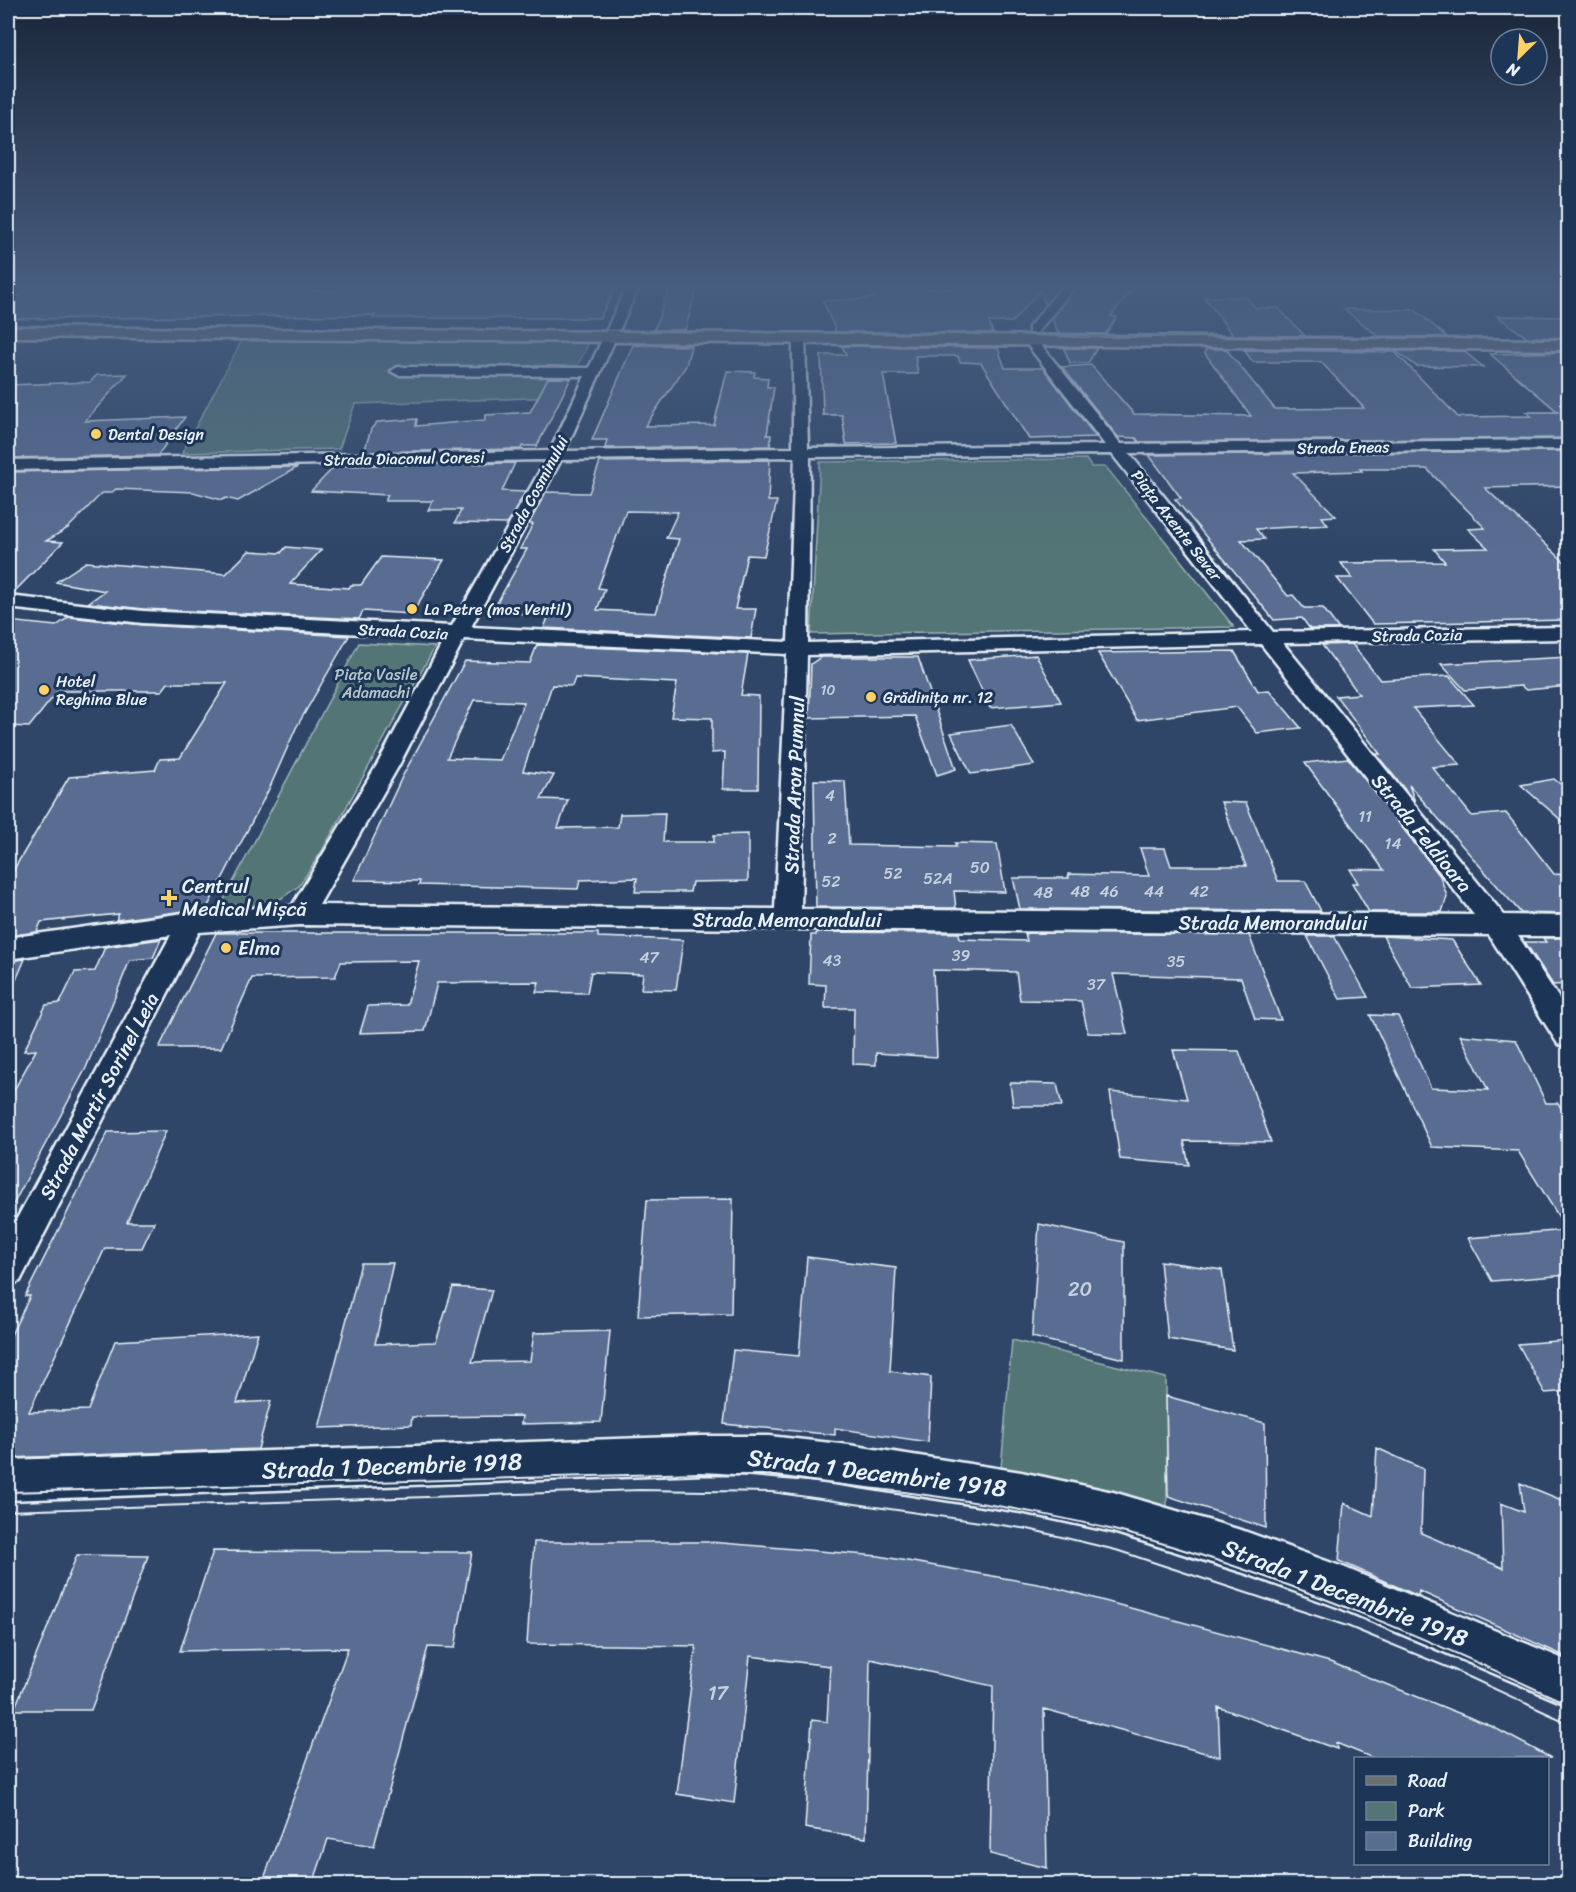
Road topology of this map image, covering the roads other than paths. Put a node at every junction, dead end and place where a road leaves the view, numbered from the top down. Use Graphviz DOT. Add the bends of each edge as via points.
graph roads {
  1 [pos="591,374"];
  2 [pos="800,374"];
  3 [pos="1062,374"];
  4 [pos="1569,444"];
  5 [pos="1118,450"];
  6 [pos="801,453"];
  7 [pos="556,456"];
  8 [pos="8,465"];
  9 [pos="8,602"];
  10 [pos="1569,633"];
  11 [pos="457,634"];
  12 [pos="1265,638"];
  13 [pos="799,650"];
  14 [pos="300,915"];
  15 [pos="788,920"];
  16 [pos="190,922"];
  17 [pos="1496,924"];
  18 [pos="1569,926"];
  19 [pos="8,948"];
  20 [pos="1569,1035"];
  21 [pos="8,1269"];
  22 [pos="8,1480"];
  23 [pos="1569,1683"];
  1 -- 7 [label="street, Strada Cosminului"];
  2 -- 6 [label="street"];
  3 -- 5 [label="street"];
  4 -- 5 [label="street, Strada Eneas"];
  5 -- 6 [label="street, Piața Axente Sever"];
  5 -- 12 [label="street, Piața Axente Sever"];
  6 -- 7 [label="street, Strada Diaconul Coresi"];
  6 -- 13 [label="street" via="804,464"];
  7 -- 8 [label="street, Strada Diaconul Coresi"];
  7 -- 11 [label="street, Strada Cosminului"];
  9 -- 11 [label="street, Strada Cozia" via="143,617"];
  10 -- 12 [label="street, Strada Cozia"];
  11 -- 13 [label="street, Strada Cozia"];
  11 -- 14 [label="street" via="388,765"];
  12 -- 13 [label="street"];
  12 -- 17 [label="street, Strada Feldioara"];
  13 -- 15 [label="street, Strada Aron Pumnul"];
  14 -- 15 [label="street, Strada Memorandului"];
  14 -- 16 [label="street, Strada Memorandului"];
  15 -- 17 [label="street, Strada Memorandului"];
  16 -- 19 [label="street, Strada Memorandului"];
  16 -- 21 [label="street, Strada Martir Sorinel Leia"];
  17 -- 18 [label="street, Strada Memorandului"];
  17 -- 20 [label="street, Strada Feldioara"];
  22 -- 23 [label="street, Strada 1 Decembrie 1918" via="769,1455 1021,1492 1163,1526 1343,1588"];
}
